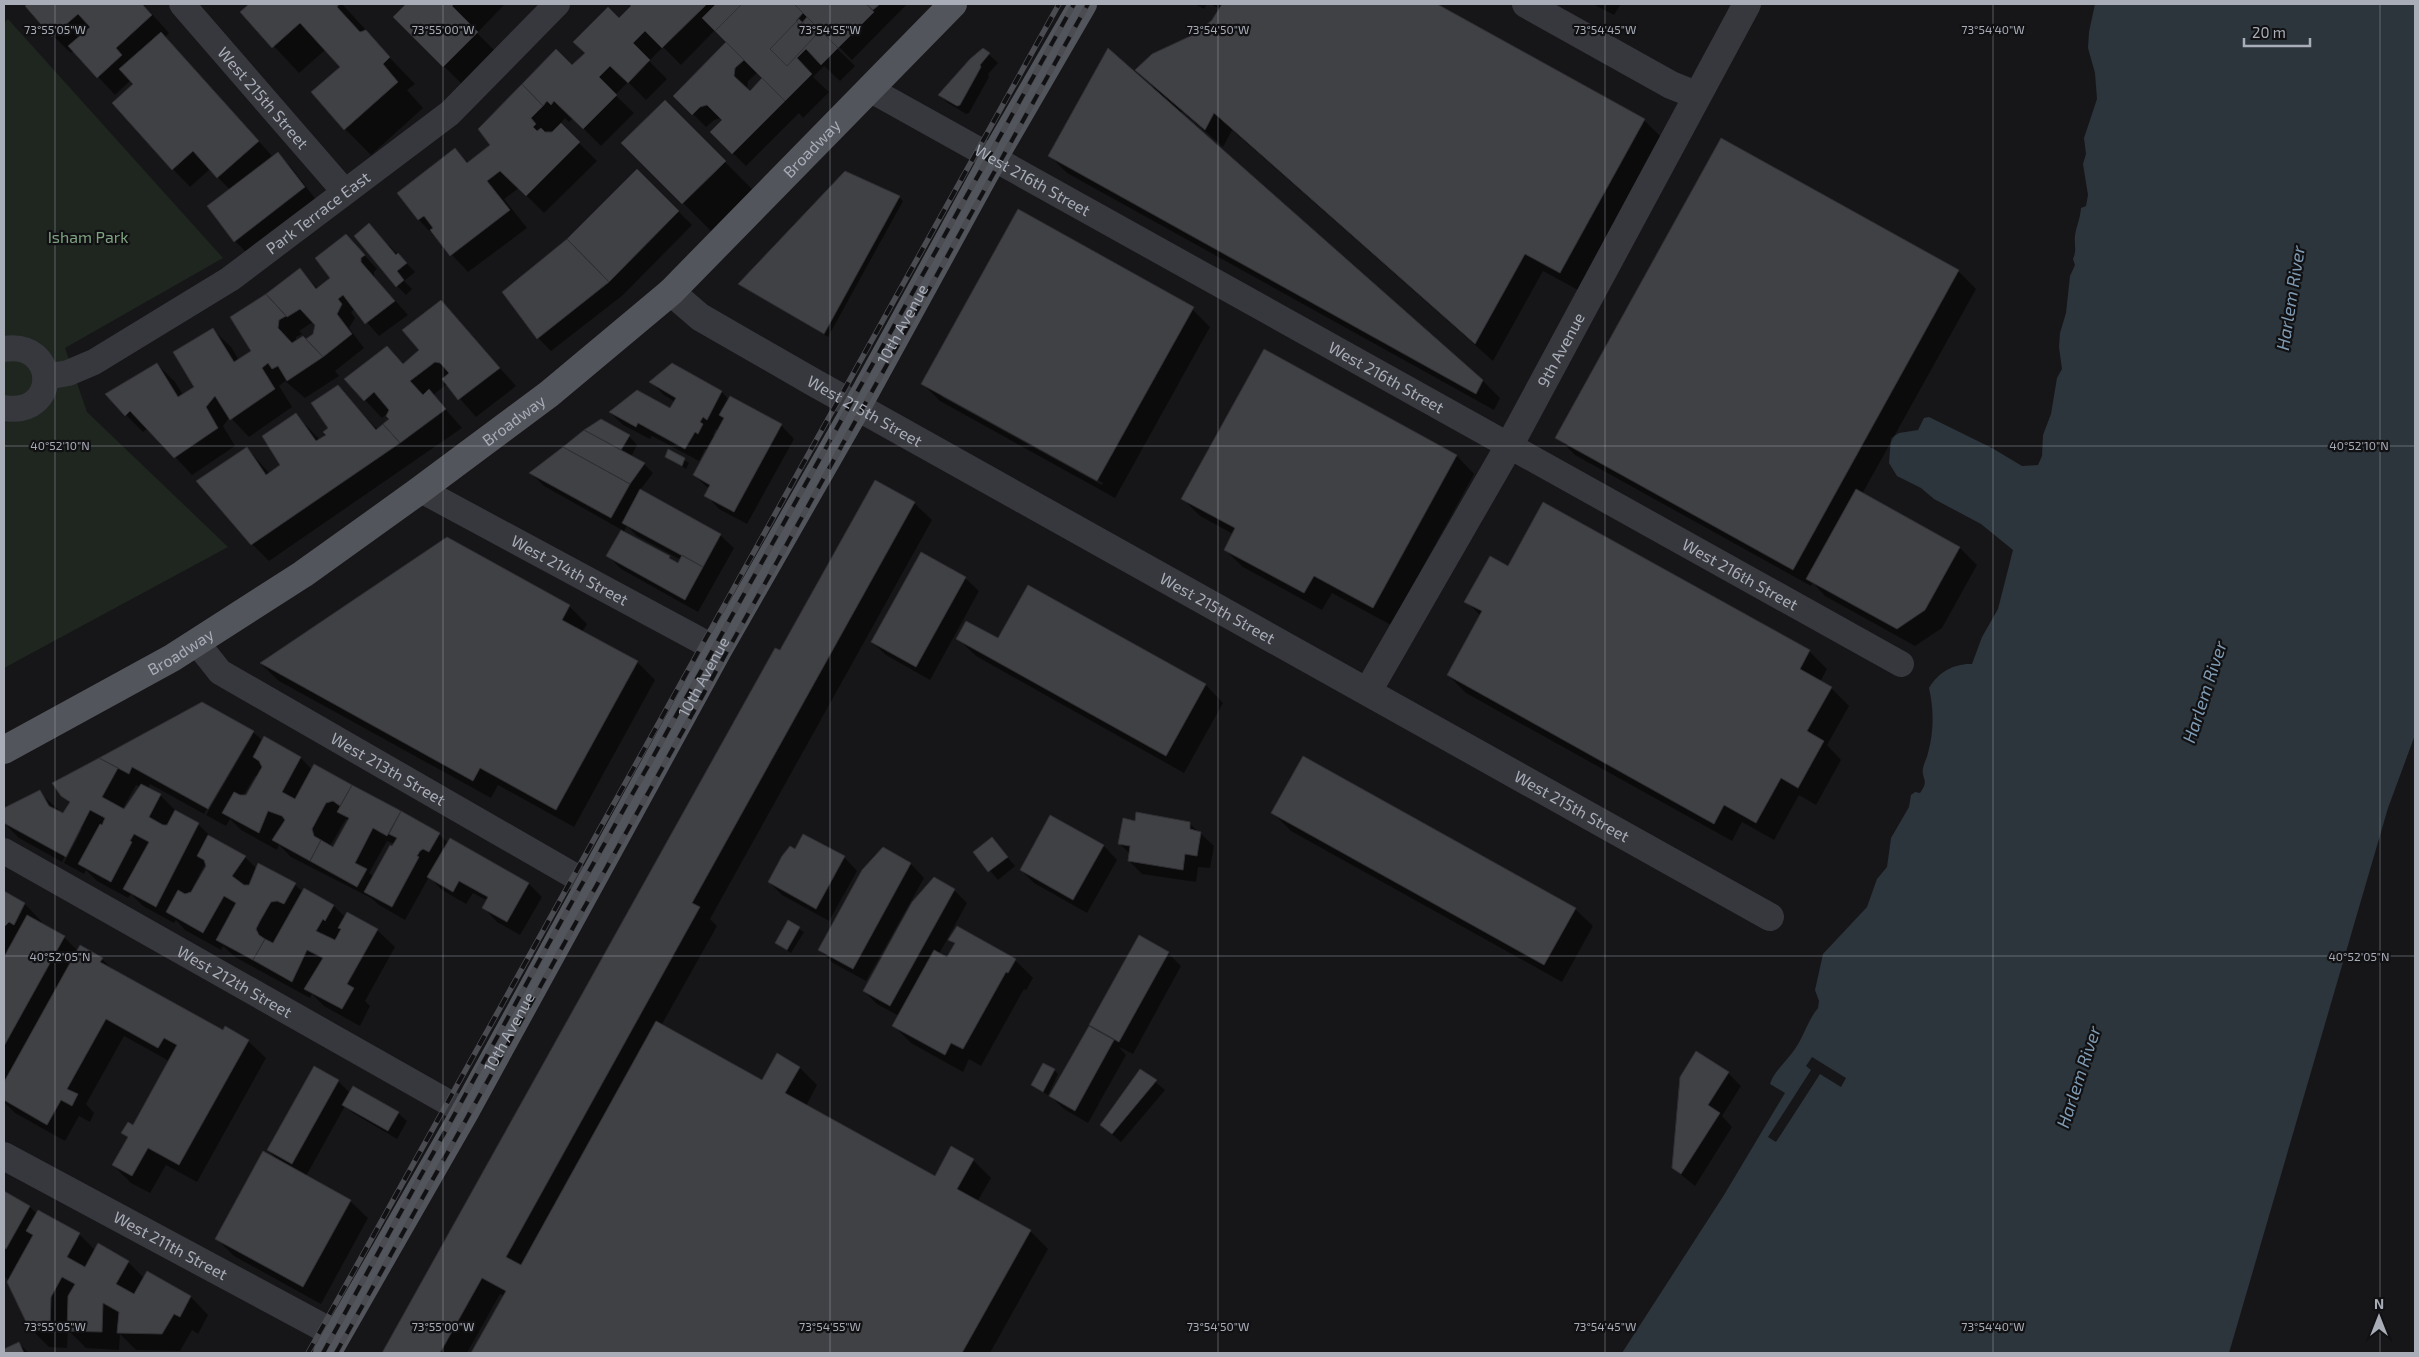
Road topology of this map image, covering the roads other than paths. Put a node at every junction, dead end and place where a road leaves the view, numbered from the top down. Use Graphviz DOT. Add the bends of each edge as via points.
graph roads {
  1 [pos="182,4"];
  2 [pos="557,4"];
  3 [pos="953,4"];
  4 [pos="1084,4"];
  5 [pos="1526,4"];
  6 [pos="1747,4"];
  7 [pos="871,90"];
  8 [pos="1696,95"];
  9 [pos="993,159"];
  10 [pos="345,192"];
  11 [pos="671,292"];
  12 [pos="4,350"];
  13 [pos="46,377"];
  14 [pos="857,407"];
  15 [pos="4,408"];
  16 [pos="1508,446"];
  17 [pos="420,490"];
  18 [pos="197,643"];
  19 [pos="718,650"];
  20 [pos="1901,664"];
  21 [pos="1368,691"];
  22 [pos="4,750"];
  23 [pos="4,851"];
  24 [pos="590,885"];
  25 [pos="1770,917"];
  26 [pos="465,1112"];
  27 [pos="4,1156"];
  28 [pos="332,1344"];
  1 -- 10 [label="street, West 215th Street"];
  2 -- 10 [label="street, Park Terrace East" via="450,113"];
  3 -- 7 [label="main road, Broadway"];
  4 -- 9 [label="main road, 10th Avenue"];
  5 -- 8 [label="street" via="1671,86"];
  6 -- 8 [label="street, 9th Avenue"];
  7 -- 9 [label="street, West 216th Street"];
  7 -- 11 [label="main road, Broadway"];
  8 -- 16 [label="street, 9th Avenue"];
  9 -- 14 [label="main road, 10th Avenue"];
  9 -- 16 [label="street, West 216th Street"];
  10 -- 13 [label="street, Park Terrace East" via="222,284 94,362"];
  11 -- 14 [label="street, West 215th Street" via="700,317"];
  11 -- 17 [label="main road, Broadway" via="578,371"];
  12 -- 13 [label="street" via="15,348 35,354"];
  13 -- 15 [label="street" via="45,388 36,402 20,409"];
  14 -- 19 [label="main road, 10th Avenue"];
  14 -- 21 [label="street, West 215th Street"];
  16 -- 20 [label="street, West 216th Street"];
  16 -- 21 [label="street, 9th Avenue"];
  17 -- 18 [label="main road, Broadway" via="303,574"];
  17 -- 19 [label="street, West 214th Street"];
  18 -- 22 [label="main road, Broadway"];
  18 -- 24 [label="street, West 213th Street" via="220,672"];
  19 -- 24 [label="main road, 10th Avenue"];
  21 -- 25 [label="street, West 215th Street"];
  23 -- 26 [label="street, West 212th Street"];
  24 -- 26 [label="main road, 10th Avenue"];
  26 -- 28 [label="main road, 10th Avenue"];
  27 -- 28 [label="street, West 211th Street"];
}
